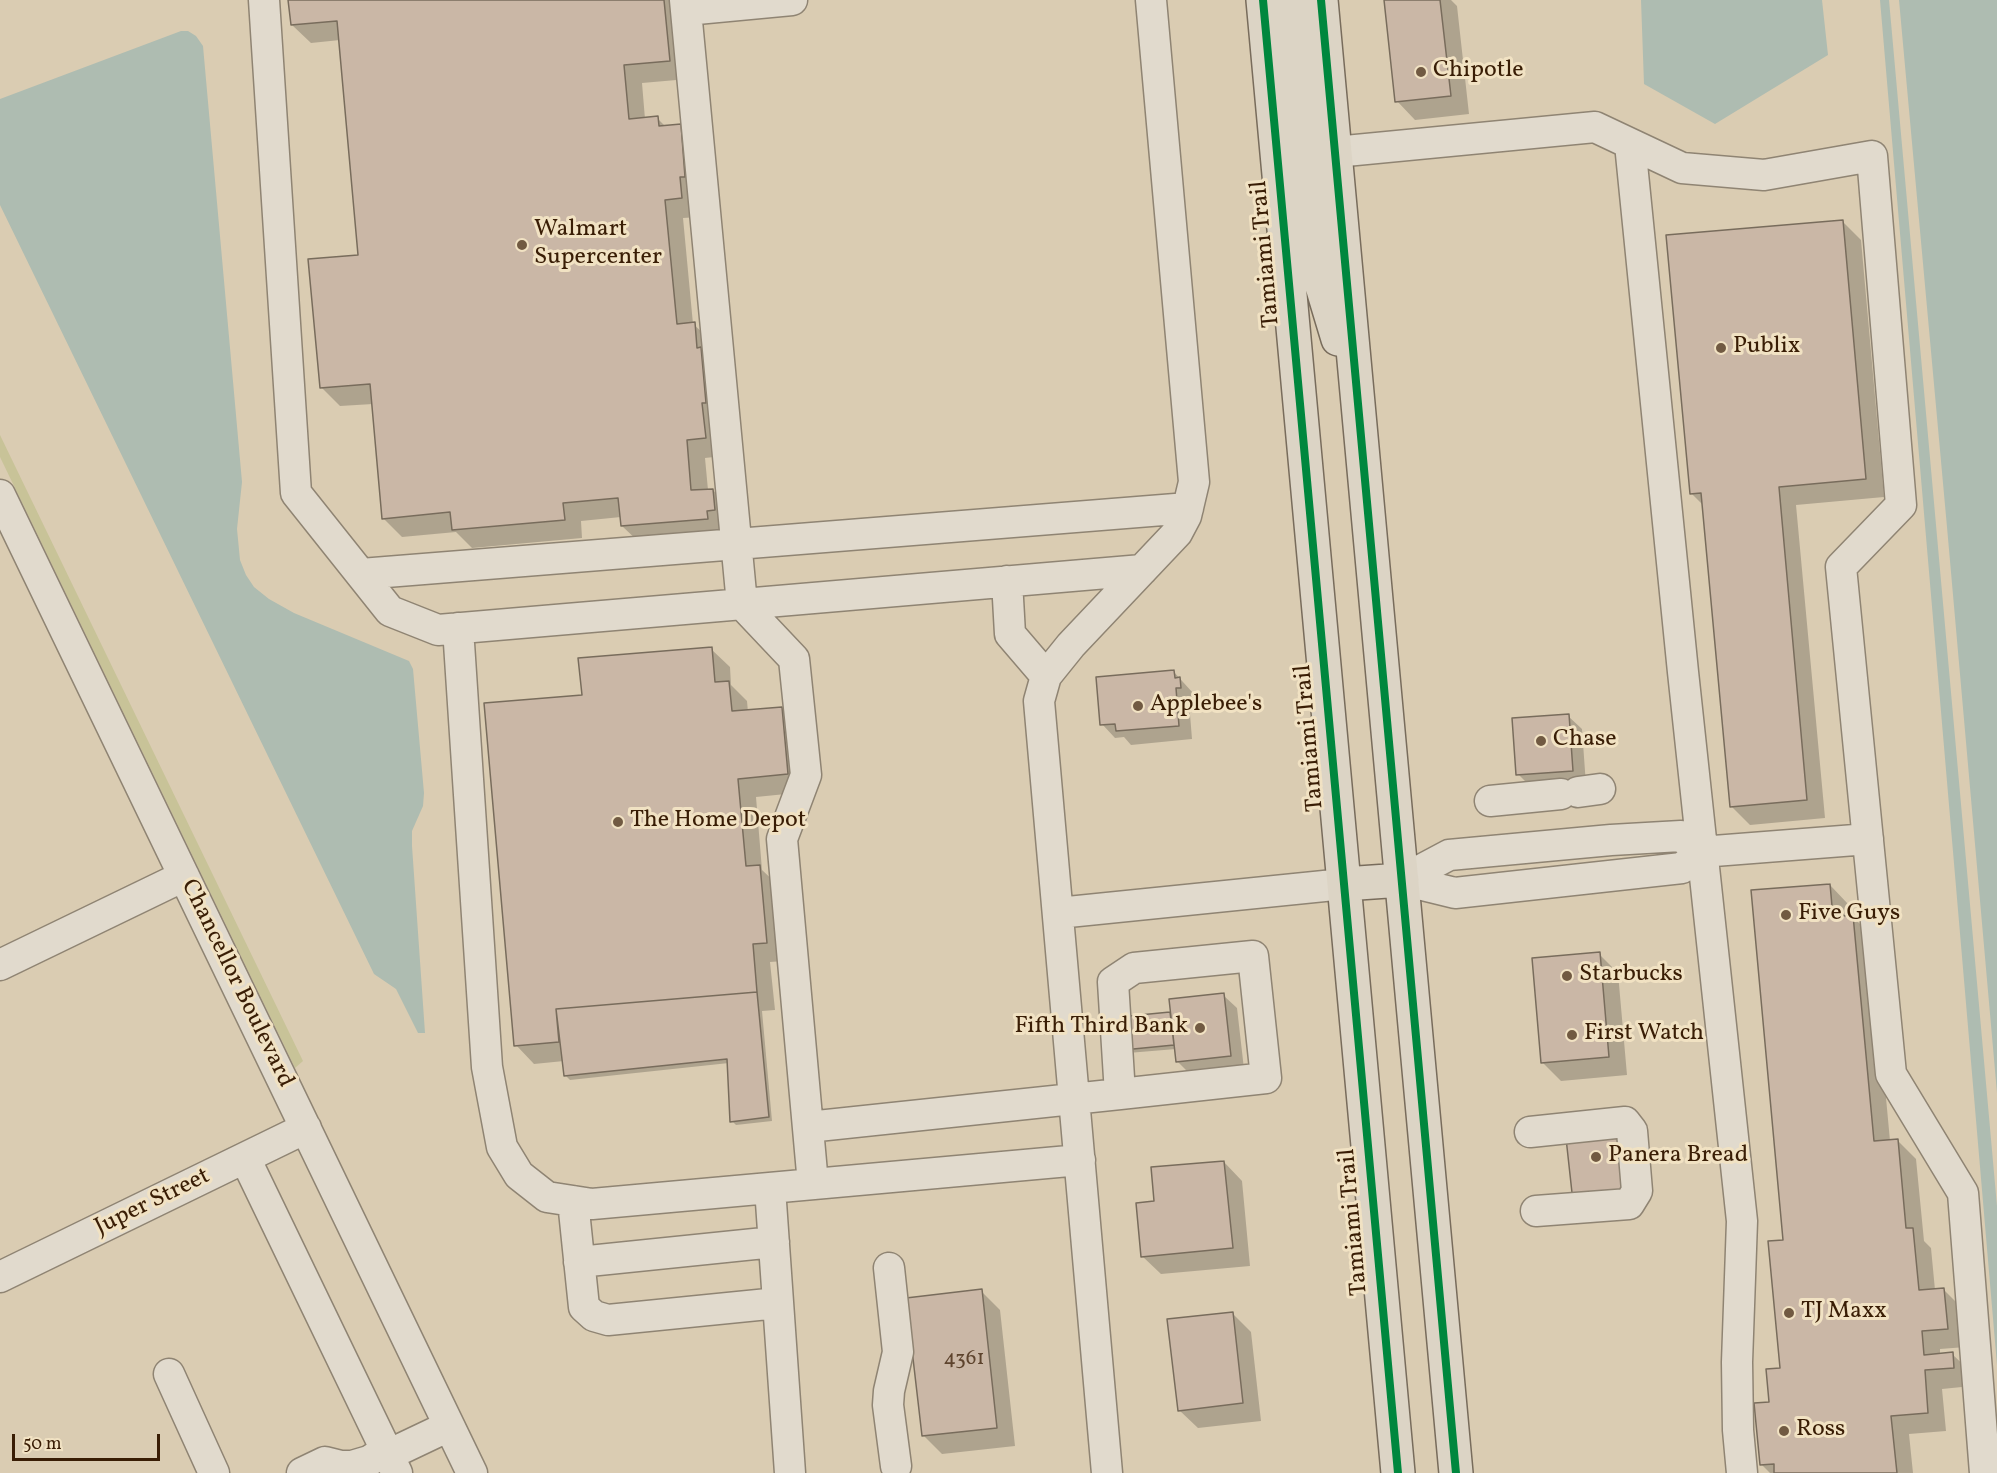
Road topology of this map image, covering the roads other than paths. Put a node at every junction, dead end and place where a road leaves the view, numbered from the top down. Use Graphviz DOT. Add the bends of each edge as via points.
graph roads {
  1 [pos="264,0"];
  2 [pos="792,0"];
  3 [pos="1151,0"];
  4 [pos="1263,0"];
  5 [pos="1294,0"];
  6 [pos="1321,0"];
  7 [pos="685,5"];
  8 [pos="1630,144"];
  9 [pos="1335,152"];
  10 [pos="1359,407"];
  11 [pos="0,495"];
  12 [pos="1188,508"];
  13 [pos="737,544"];
  14 [pos="1142,570"];
  15 [pos="360,574"];
  16 [pos="1007,581"];
  17 [pos="742,604"];
  18 [pos="458,628"];
  19 [pos="1046,676"];
  20 [pos="1580,792"];
  21 [pos="1490,801"];
  22 [pos="1868,839"];
  23 [pos="1701,852"];
  24 [pos="184,876"];
  25 [pos="1402,880"];
  26 [pos="1344,884"];
  27 [pos="1058,913"];
  28 [pos="0,965"];
  29 [pos="1113,982"];
  30 [pos="1064,988"];
  31 [pos="1120,1094"];
  32 [pos="1074,1099"];
  33 [pos="808,1127"];
  34 [pos="306,1128"];
  35 [pos="1530,1132"];
  36 [pos="245,1158"];
  37 [pos="1080,1160"];
  38 [pos="813,1184"];
  39 [pos="770,1188"];
  40 [pos="573,1201"];
  41 [pos="1536,1211"];
  42 [pos="774,1242"];
  43 [pos="579,1262"];
  44 [pos="889,1268"];
  45 [pos="0,1277"];
  46 [pos="778,1303"];
  47 [pos="169,1374"];
  48 [pos="1390,1387"];
  49 [pos="450,1425"];
  50 [pos="390,1459"];
  51 [pos="896,1466"];
  52 [pos="214,1473"];
  53 [pos="302,1473"];
  54 [pos="472,1473"];
  55 [pos="790,1473"];
  56 [pos="1107,1473"];
  57 [pos="1398,1473"];
  58 [pos="1413,1473"];
  59 [pos="1456,1473"];
  60 [pos="1742,1473"];
  61 [pos="1984,1473"];
  1 -- 15 [label="street" via="296,493"];
  2 -- 7 [label="street"];
  3 -- 12 [label="street" via="1194,482"];
  4 -- 26 [label="main road, Tamiami Trail"];
  5 -- 10 [label="main road" via="1322,286"];
  6 -- 9 [label="main road"];
  7 -- 13 [label="street"];
  8 -- 9 [label="street" via="1595,128"];
  8 -- 22 [label="street" via="1682,168 1764,174 1872,156 1901,506 1841,567"];
  8 -- 23 [label="street"];
  9 -- 10 [label="main road"];
  10 -- 25 [label="main road"];
  11 -- 24 [label="street, Chancellor Boulevard"];
  12 -- 13 [label="street"];
  12 -- 14 [label="street" via="1177,533"];
  13 -- 15 [label="street"];
  13 -- 17 [label="street"];
  14 -- 16 [label="street"];
  14 -- 19 [label="street"];
  15 -- 18 [label="street" via="390,611 438,630"];
  16 -- 17 [label="street"];
  16 -- 19 [label="street" via="1010,634"];
  17 -- 18 [label="street"];
  17 -- 33 [label="street" via="794,659 806,775 782,839"];
  18 -- 40 [label="street" via="487,1067 502,1147 519,1175 547,1197"];
  19 -- 27 [label="street" via="1039,701"];
  20 -- 21 [label="street"];
  22 -- 23 [label="street"];
  22 -- 61 [label="street" via="1891,1074 1963,1193"];
  23 -- 25 [label="street" via="1682,836 1449,855"];
  23 -- 60 [label="street" via="1742,1221 1737,1362"];
  24 -- 28 [label="street"];
  24 -- 34 [label="street, Chancellor Boulevard"];
  25 -- 26 [label="main road"];
  25 -- 59 [label="main road"];
  26 -- 27 [label="street"];
  26 -- 48 [label="main road, Tamiami Trail"];
  27 -- 30 [label="street"];
  29 -- 30 [label="street"];
  29 -- 31 [label="street"];
  29 -- 31 [label="street" via="1134,968 1253,956 1266,1078"];
  30 -- 32 [label="street"];
  31 -- 32 [label="street"];
  32 -- 33 [label="street"];
  32 -- 37 [label="street"];
  33 -- 38 [label="street"];
  34 -- 36 [label="street, Juper Street"];
  34 -- 49 [label="street, Chancellor Boulevard"];
  35 -- 41 [label="street" via="1625,1122 1632,1131 1637,1191 1629,1204"];
  36 -- 45 [label="street, Juper Street"];
  36 -- 50 [label="street"];
  37 -- 38 [label="street"];
  37 -- 56 [label="street"];
  38 -- 39 [label="street"];
  39 -- 40 [label="street" via="592,1204"];
  39 -- 42 [label="street"];
  40 -- 43 [label="street"];
  42 -- 43 [label="street"];
  42 -- 46 [label="street"];
  43 -- 46 [label="street" via="584,1307 594,1316 608,1320"];
  44 -- 51 [label="street" via="898,1352 888,1404"];
  46 -- 55 [label="street"];
  47 -- 52 [label="street"];
  48 -- 57 [label="main road, Tamiami Trail"];
  48 -- 58 [label="main road"];
  49 -- 50 [label="street"];
  49 -- 54 [label="street, Chancellor Boulevard"];
  50 -- 53 [label="street" via="352,1466 325,1462"];
}
